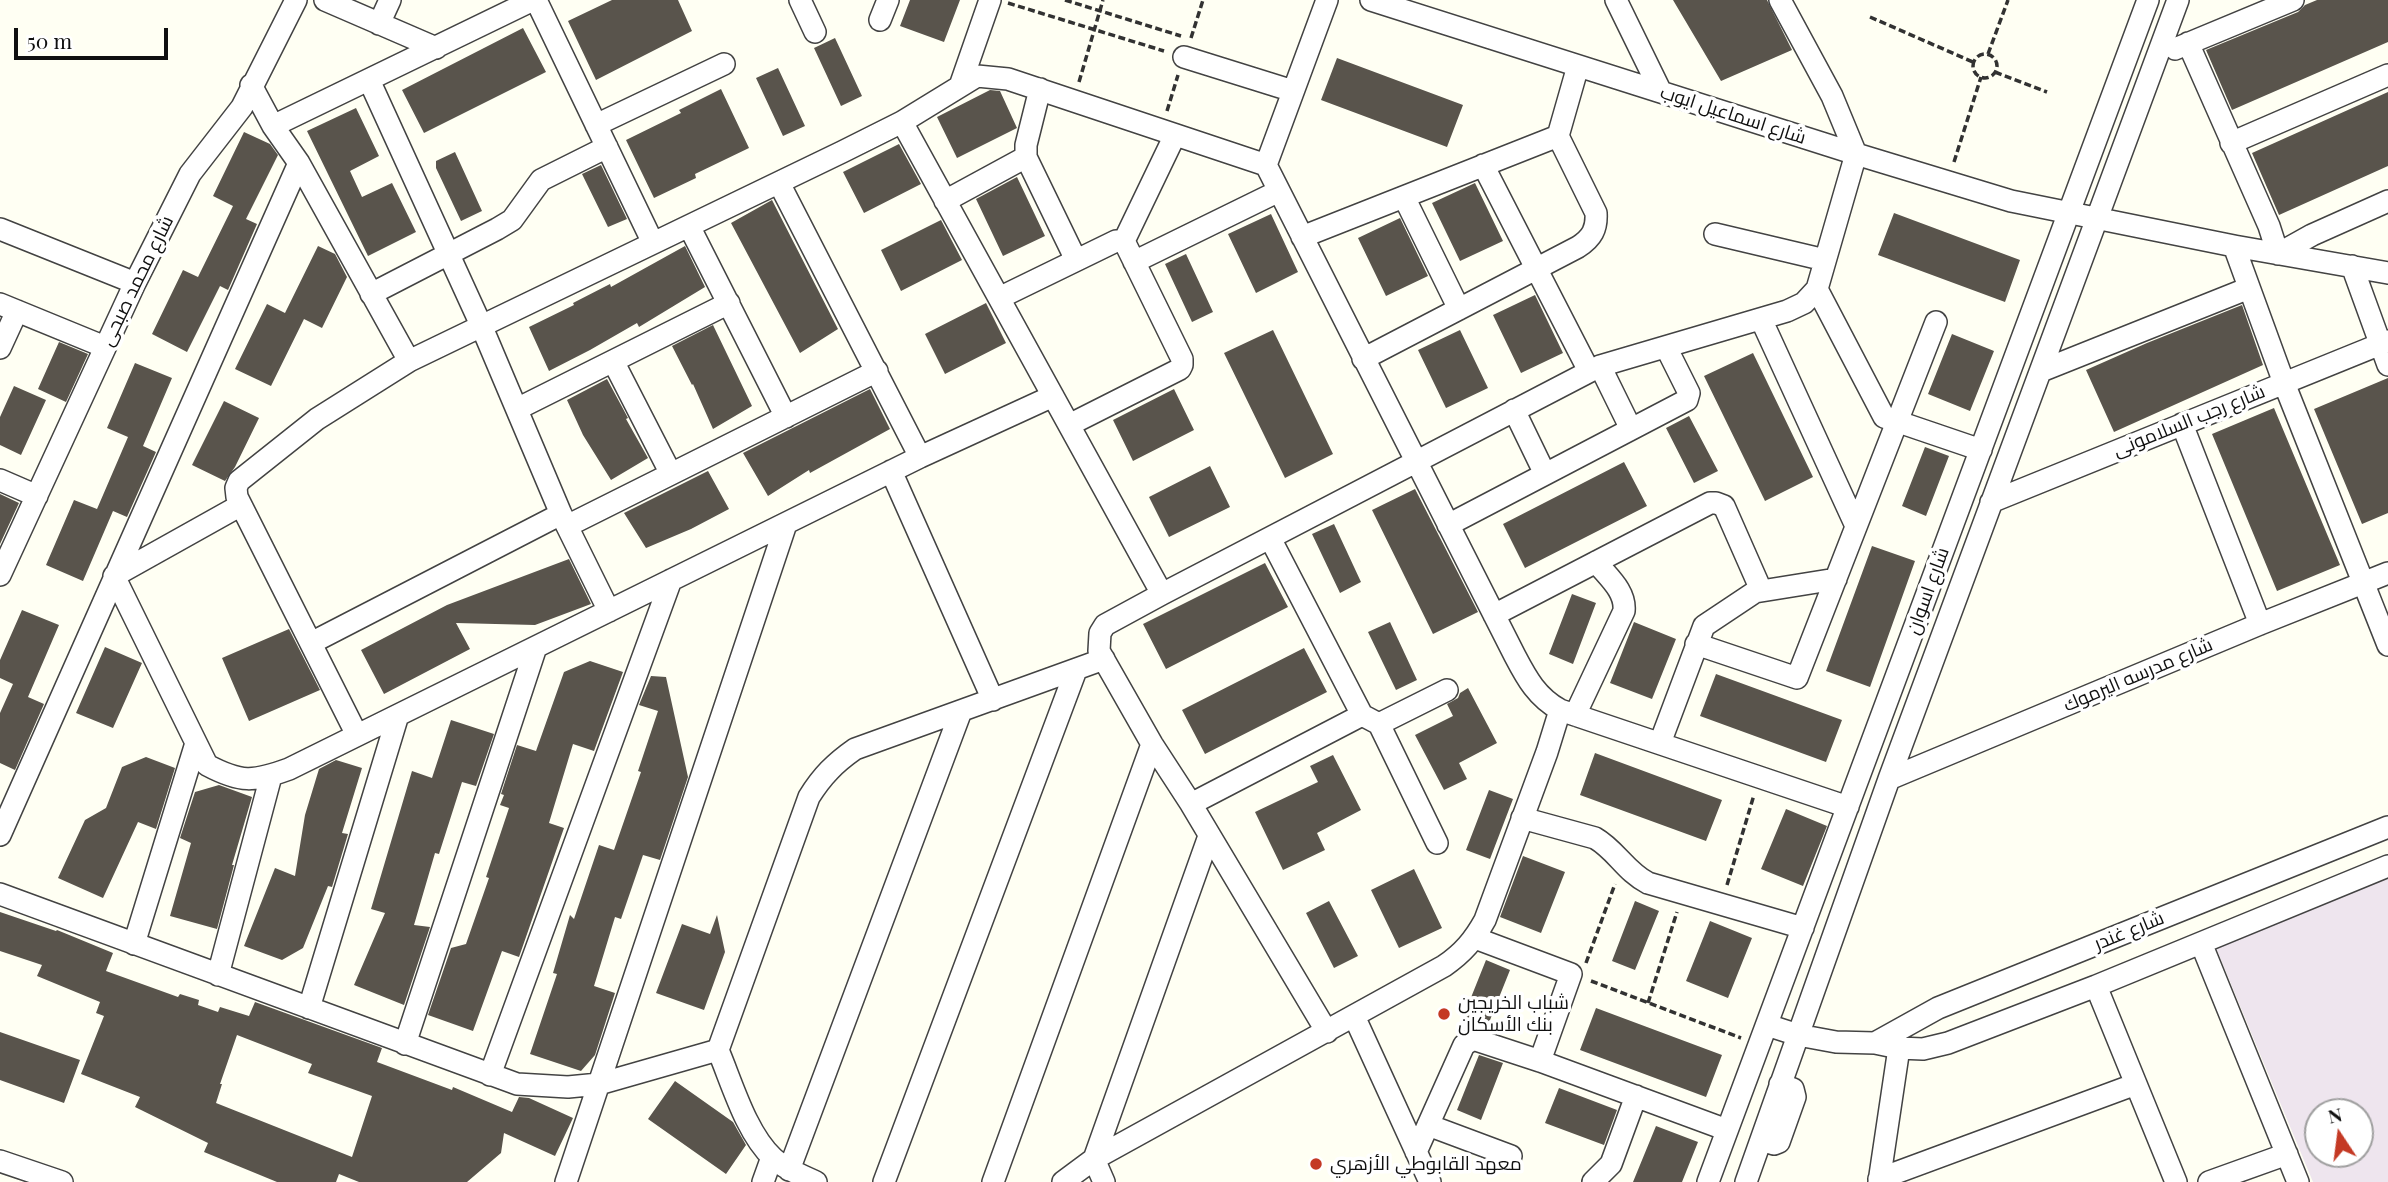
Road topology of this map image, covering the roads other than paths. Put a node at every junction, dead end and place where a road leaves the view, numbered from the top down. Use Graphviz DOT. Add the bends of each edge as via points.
graph roads {
  1 [pos="296,0"];
  2 [pos="325,0"];
  3 [pos="390,0"];
  4 [pos="535,0"];
  5 [pos="800,0"];
  6 [pos="888,0"];
  7 [pos="990,0"];
  8 [pos="1327,0"];
  9 [pos="1616,0"];
  10 [pos="1780,0"];
  11 [pos="2148,0"];
  12 [pos="2178,0"];
  13 [pos="2292,0"];
  14 [pos="1381,1"];
  15 [pos="880,20"];
  16 [pos="379,24"];
  17 [pos="815,32"];
  18 [pos="2188,43"];
  19 [pos="436,48"];
  20 [pos="2157,56"];
  21 [pos="1184,57"];
  22 [pos="724,64"];
  23 [pos="1578,66"];
  24 [pos="2388,75"];
  25 [pos="369,80"];
  26 [pos="251,85"];
  27 [pos="960,86"];
  28 [pos="1040,89"];
  29 [pos="1293,91"];
  30 [pos="1661,92"];
  31 [pos="902,121"];
  32 [pos="596,125"];
  33 [pos="273,127"];
  34 [pos="1175,135"];
  35 [pos="1558,136"];
  36 [pos="2231,142"];
  37 [pos="607,147"];
  38 [pos="1856,154"];
  39 [pos="1026,157"];
  40 [pos="299,163"];
  41 [pos="1266,164"];
  42 [pos="1483,165"];
  43 [pos="779,183"];
  44 [pos="1279,191"];
  45 [pos="1404,197"];
  46 [pos="946,201"];
  47 [pos="2388,201"];
  48 [pos="2069,214"];
  49 [pos="2098,220"];
  50 [pos="689,226"];
  51 [pos="0,229"];
  52 [pos="1715,234"];
  53 [pos="1302,237"];
  54 [pos="1124,241"];
  55 [pos="653,243"];
  56 [pos="2234,246"];
  57 [pos="448,253"];
  58 [pos="2278,254"];
  59 [pos="1076,260"];
  60 [pos="1825,260"];
  61 [pos="1134,262"];
  62 [pos="2352,266"];
  63 [pos="1536,269"];
  64 [pos="2388,273"];
  65 [pos="135,283"];
  66 [pos="2249,288"];
  67 [pos="1817,289"];
  68 [pos="372,294"];
  69 [pos="999,298"];
  70 [pos="729,303"];
  71 [pos="8,307"];
  72 [pos="1459,309"];
  73 [pos="1761,319"];
  74 [pos="1937,322"];
  75 [pos="481,325"];
  76 [pos="2384,343"];
  77 [pos="106,347"];
  78 [pos="1666,347"];
  79 [pos="0,348"];
  80 [pos="1363,359"];
  81 [pos="409,361"];
  82 [pos="613,361"];
  83 [pos="2388,365"];
  84 [pos="1594,369"];
  85 [pos="877,371"];
  86 [pos="2041,371"];
  87 [pos="2284,383"];
  88 [pos="1053,396"];
  89 [pos="517,409"];
  90 [pos="1514,410"];
  91 [pos="786,417"];
  92 [pos="1897,422"];
  93 [pos="2182,424"];
  94 [pos="1069,425"];
  95 [pos="1632,429"];
  96 [pos="1981,450"];
  97 [pos="920,457"];
  98 [pos="1415,462"];
  99 [pos="891,471"];
  100 [pos="671,474"];
  101 [pos="1545,474"];
  102 [pos="0,480"];
  103 [pos="37,496"];
  104 [pos="1991,502"];
  105 [pos="241,505"];
  106 [pos="564,520"];
  107 [pos="786,524"];
  108 [pos="1448,525"];
  109 [pos="1856,527"];
  110 [pos="1270,538"];
  111 [pos="1596,562"];
  112 [pos="2388,573"];
  113 [pos="0,575"];
  114 [pos="114,576"];
  115 [pos="1836,579"];
  116 [pos="671,580"];
  117 [pos="2363,583"];
  118 [pos="1761,590"];
  119 [pos="1162,594"];
  120 [pos="609,611"];
  121 [pos="1494,615"];
  122 [pos="2260,624"];
  123 [pos="311,643"];
  124 [pos="1696,644"];
  125 [pos="2388,645"];
  126 [pos="536,647"];
  127 [pos="1104,659"];
  128 [pos="1076,670"];
  129 [pos="1447,690"];
  130 [pos="993,700"];
  131 [pos="961,711"];
  132 [pos="1568,712"];
  133 [pos="398,715"];
  134 [pos="1370,719"];
  135 [pos="357,735"];
  136 [pos="196,743"];
  137 [pos="1660,743"];
  138 [pos="1152,744"];
  139 [pos="271,775"];
  140 [pos="1889,779"];
  141 [pos="1191,804"];
  142 [pos="1848,807"];
  143 [pos="1522,818"];
  144 [pos="2388,827"];
  145 [pos="0,835"];
  146 [pos="1209,836"];
  147 [pos="1437,843"];
  148 [pos="2388,866"];
  149 [pos="0,894"];
  150 [pos="1803,928"];
  151 [pos="1475,938"];
  152 [pos="2202,943"];
  153 [pos="134,944"];
  154 [pos="218,975"];
  155 [pos="2096,986"];
  156 [pos="309,1008"];
  157 [pos="1354,1016"];
  158 [pos="1327,1032"];
  159 [pos="1763,1035"];
  160 [pos="1798,1035"];
  161 [pos="1875,1043"];
  162 [pos="405,1044"];
  163 [pos="1899,1048"];
  164 [pos="718,1050"];
  165 [pos="1540,1061"];
  166 [pos="490,1075"];
  167 [pos="599,1084"];
  168 [pos="2136,1084"];
  169 [pos="1636,1096"];
  170 [pos="1428,1125"];
  171 [pos="1727,1130"];
  172 [pos="1416,1152"];
  173 [pos="2287,1154"];
  174 [pos="1511,1156"];
  175 [pos="1094,1159"];
  176 [pos="0,1161"];
  177 [pos="781,1164"];
  178 [pos="1879,1180"];
  179 [pos="62,1182"];
  180 [pos="566,1182"];
  181 [pos="763,1182"];
  182 [pos="816,1182"];
  183 [pos="884,1182"];
  184 [pos="993,1182"];
  185 [pos="1063,1182"];
  186 [pos="1104,1182"];
  187 [pos="1430,1182"];
  188 [pos="1593,1182"];
  189 [pos="1708,1182"];
  190 [pos="1746,1182"];
  191 [pos="2176,1182"];
  192 [pos="2209,1182"];
  193 [pos="2298,1182"];
  1 -- 26 [label="street, شارع محمد صبحى"];
  2 -- 16 [label="street"];
  3 -- 16 [label="street"];
  4 -- 19 [label="street"];
  4 -- 32 [label="street"];
  5 -- 17 [label="street"];
  6 -- 15 [label="street"];
  7 -- 27 [label="street"];
  8 -- 29 [label="street"];
  9 -- 30 [label="street"];
  10 -- 38 [label="street" via="1832,96"];
  11 -- 48 [label="street, شارع اسوان"];
  12 -- 20 [label="street, شارع اسوان"];
  13 -- 18 [label="street"];
  14 -- 23 [label="street, شارع اسماعيل ايوب"];
  16 -- 19 [label="street"];
  18 -- 20 [label="street"];
  18 -- 36 [label="street"];
  19 -- 25 [label="street"];
  20 -- 49 [label="street, شارع اسوان"];
  21 -- 29 [label="street"];
  22 -- 32 [label="street"];
  23 -- 30 [label="street, شارع اسماعيل ايوب"];
  23 -- 35 [label="street"];
  24 -- 36 [label="street"];
  25 -- 33 [label="street"];
  25 -- 57 [label="street"];
  26 -- 33 [label="street"];
  26 -- 65 [label="street, شارع محمد صبحى" via="242,107 190,174"];
  27 -- 28 [label="street" via="977,76 994,76"];
  27 -- 31 [label="street"];
  28 -- 34 [label="street"];
  28 -- 39 [label="street"];
  29 -- 41 [label="street"];
  30 -- 38 [label="street, شارع اسماعيل ايوب"];
  31 -- 43 [label="street"];
  31 -- 46 [label="street"];
  32 -- 37 [label="street"];
  33 -- 40 [label="street"];
  34 -- 41 [label="street"];
  34 -- 54 [label="street"];
  35 -- 42 [label="street"];
  35 -- 63 [label="street" via="1597,223 1587,242"];
  36 -- 58 [label="street"];
  37 -- 55 [label="street"];
  37 -- 57 [label="street" via="541,180 512,220"];
  38 -- 48 [label="street, شارع اسماعيل ايوب"];
  38 -- 60 [label="street"];
  39 -- 46 [label="street"];
  39 -- 59 [label="street"];
  40 -- 68 [label="street"];
  40 -- 114 [label="street"];
  41 -- 44 [label="street"];
  42 -- 45 [label="street"];
  42 -- 63 [label="street"];
  43 -- 50 [label="street"];
  43 -- 85 [label="street"];
  44 -- 53 [label="street"];
  44 -- 61 [label="street"];
  45 -- 53 [label="street"];
  45 -- 72 [label="street"];
  46 -- 69 [label="street"];
  47 -- 58 [label="street"];
  48 -- 49 [label="street, شارع اسماعيل ايوب"];
  48 -- 96 [label="street, شارع اسوان"];
  49 -- 56 [label="street, شارع اسماعيل ايوب"];
  49 -- 86 [label="street, شارع اسوان"];
  50 -- 55 [label="street"];
  50 -- 70 [label="street"];
  51 -- 65 [label="street"];
  52 -- 60 [label="street"];
  53 -- 80 [label="street"];
  54 -- 59 [label="street"];
  54 -- 61 [label="street"];
  55 -- 75 [label="street"];
  56 -- 58 [label="street, شارع اسماعيل ايوب"];
  56 -- 66 [label="street"];
  57 -- 68 [label="street"];
  57 -- 75 [label="street"];
  58 -- 62 [label="street, شارع اسماعيل ايوب"];
  59 -- 69 [label="street"];
  60 -- 67 [label="street"];
  61 -- 94 [label="street" via="1182,365"];
  62 -- 64 [label="street, شارع اسماعيل ايوب"];
  62 -- 76 [label="street"];
  63 -- 72 [label="street"];
  63 -- 84 [label="street"];
  65 -- 77 [label="street, شارع محمد صبحى"];
  66 -- 86 [label="street"];
  66 -- 87 [label="street"];
  67 -- 73 [label="street" via="1796,308"];
  67 -- 92 [label="street" via="1880,413"];
  68 -- 81 [label="street"];
  69 -- 88 [label="street"];
  70 -- 82 [label="street"];
  70 -- 91 [label="street"];
  71 -- 77 [label="street"];
  71 -- 79 [label="street"];
  72 -- 80 [label="street"];
  73 -- 78 [label="street"];
  73 -- 109 [label="street"];
  74 -- 92 [label="street"];
  75 -- 81 [label="street"];
  75 -- 89 [label="street"];
  76 -- 83 [label="street"];
  76 -- 87 [label="street, شارع رجب السلامونى"];
  77 -- 103 [label="street, شارع محمد صبحى"];
  78 -- 84 [label="street"];
  78 -- 95 [label="street" via="1689,396"];
  80 -- 98 [label="street"];
  81 -- 105 [label="street" via="317,419 239,481 236,488"];
  82 -- 89 [label="street"];
  82 -- 100 [label="street"];
  84 -- 90 [label="street"];
  84 -- 95 [label="street"];
  85 -- 91 [label="street"];
  85 -- 97 [label="street"];
  86 -- 104 [label="street, شارع اسوان"];
  87 -- 93 [label="street, شارع رجب السلامونى"];
  87 -- 117 [label="street"];
  88 -- 94 [label="street"];
  88 -- 97 [label="street"];
  89 -- 106 [label="street"];
  90 -- 98 [label="street"];
  90 -- 101 [label="street"];
  91 -- 100 [label="street"];
  92 -- 96 [label="street"];
  92 -- 109 [label="street"];
  93 -- 104 [label="street, شارع رجب السلامونى"];
  93 -- 122 [label="street"];
  94 -- 119 [label="street"];
  95 -- 101 [label="street"];
  96 -- 142 [label="street, شارع اسوان"];
  97 -- 99 [label="street"];
  98 -- 108 [label="street"];
  98 -- 110 [label="street"];
  99 -- 107 [label="street"];
  99 -- 130 [label="street"];
  100 -- 106 [label="street"];
  101 -- 108 [label="street"];
  102 -- 103 [label="street"];
  103 -- 113 [label="street, شارع محمد صبحى"];
  104 -- 140 [label="street, شارع اسوان"];
  105 -- 114 [label="street"];
  105 -- 123 [label="street"];
  106 -- 120 [label="street"];
  106 -- 123 [label="street"];
  107 -- 116 [label="street"];
  107 -- 167 [label="street"];
  108 -- 121 [label="street"];
  109 -- 115 [label="street"];
  110 -- 119 [label="street"];
  110 -- 134 [label="street"];
  111 -- 118 [label="street" via="1716,503 1724,506"];
  111 -- 121 [label="street"];
  111 -- 132 [label="street" via="1623,596 1624,611"];
  112 -- 117 [label="street, شارع مدرسه اليرموك"];
  114 -- 136 [label="street"];
  114 -- 145 [label="street"];
  115 -- 118 [label="street"];
  115 -- 124 [label="street" via="1797,677"];
  116 -- 120 [label="street"];
  116 -- 166 [label="street"];
  117 -- 122 [label="street, شارع مدرسه اليرموك"];
  117 -- 125 [label="street"];
  118 -- 124 [label="street" via="1704,625"];
  119 -- 127 [label="street" via="1105,625 1098,642"];
  120 -- 126 [label="street"];
  121 -- 132 [label="street" via="1538,695"];
  122 -- 140 [label="street, شارع مدرسه اليرموك"];
  123 -- 135 [label="street"];
  124 -- 137 [label="street"];
  126 -- 133 [label="street"];
  126 -- 162 [label="street"];
  127 -- 128 [label="street"];
  127 -- 138 [label="street"];
  128 -- 130 [label="street"];
  128 -- 183 [label="street"];
  129 -- 134 [label="street"];
  130 -- 131 [label="street"];
  131 -- 164 [label="street" via="855,749 821,778 809,797"];
  131 -- 177 [label="street"];
  132 -- 137 [label="street"];
  132 -- 143 [label="street"];
  133 -- 135 [label="street"];
  133 -- 156 [label="street"];
  134 -- 141 [label="street"];
  134 -- 147 [label="street"];
  135 -- 139 [label="street"];
  136 -- 139 [label="street" via="207,765 231,778"];
  136 -- 153 [label="street"];
  137 -- 142 [label="street"];
  138 -- 141 [label="street"];
  138 -- 184 [label="street"];
  139 -- 154 [label="street"];
  140 -- 160 [label="street, شارع اسوان"];
  141 -- 146 [label="street"];
  142 -- 150 [label="street, شارع اسوان"];
  143 -- 150 [label="street" via="1595,838 1637,878"];
  143 -- 151 [label="street"];
  144 -- 161 [label="street, شارع غندر" via="1938,1008"];
  146 -- 158 [label="street"];
  146 -- 175 [label="street"];
  148 -- 152 [label="street, شارع غندر"];
  149 -- 153 [label="street"];
  150 -- 159 [label="street, شارع اسوان"];
  151 -- 157 [label="street" via="1444,966"];
  151 -- 165 [label="street" via="1576,976"];
  152 -- 155 [label="street, شارع غندر"];
  152 -- 173 [label="street"];
  153 -- 154 [label="street"];
  154 -- 156 [label="street"];
  155 -- 163 [label="street, شارع غندر" via="1948,1043"];
  155 -- 168 [label="street"];
  156 -- 162 [label="street"];
  157 -- 158 [label="street"];
  157 -- 172 [label="street"];
  158 -- 175 [label="street"];
  159 -- 160 [label="street, شارع غندر"];
  159 -- 171 [label="street, شارع اسوان"];
  160 -- 161 [label="street, شارع غندر"];
  160 -- 190 [label="street, شارع اسوان"];
  161 -- 163 [label="street, شارع غندر"];
  162 -- 166 [label="street"];
  163 -- 178 [label="street"];
  164 -- 167 [label="street"];
  164 -- 177 [label="street" via="754,1134"];
  165 -- 169 [label="street"];
  165 -- 170 [label="street" via="1478,1039 1467,1042"];
  166 -- 167 [label="street" via="544,1087"];
  167 -- 180 [label="street"];
  168 -- 178 [label="street"];
  168 -- 191 [label="street"];
  169 -- 171 [label="street"];
  169 -- 188 [label="street" via="1611,1164"];
  170 -- 172 [label="street"];
  170 -- 174 [label="street"];
  171 -- 189 [label="street, شارع اسوان"];
  172 -- 187 [label="street"];
  173 -- 192 [label="street"];
  173 -- 193 [label="street"];
  175 -- 185 [label="street"];
  175 -- 186 [label="street"];
  176 -- 179 [label="street"];
  177 -- 181 [label="street"];
  177 -- 182 [label="street"];
}
